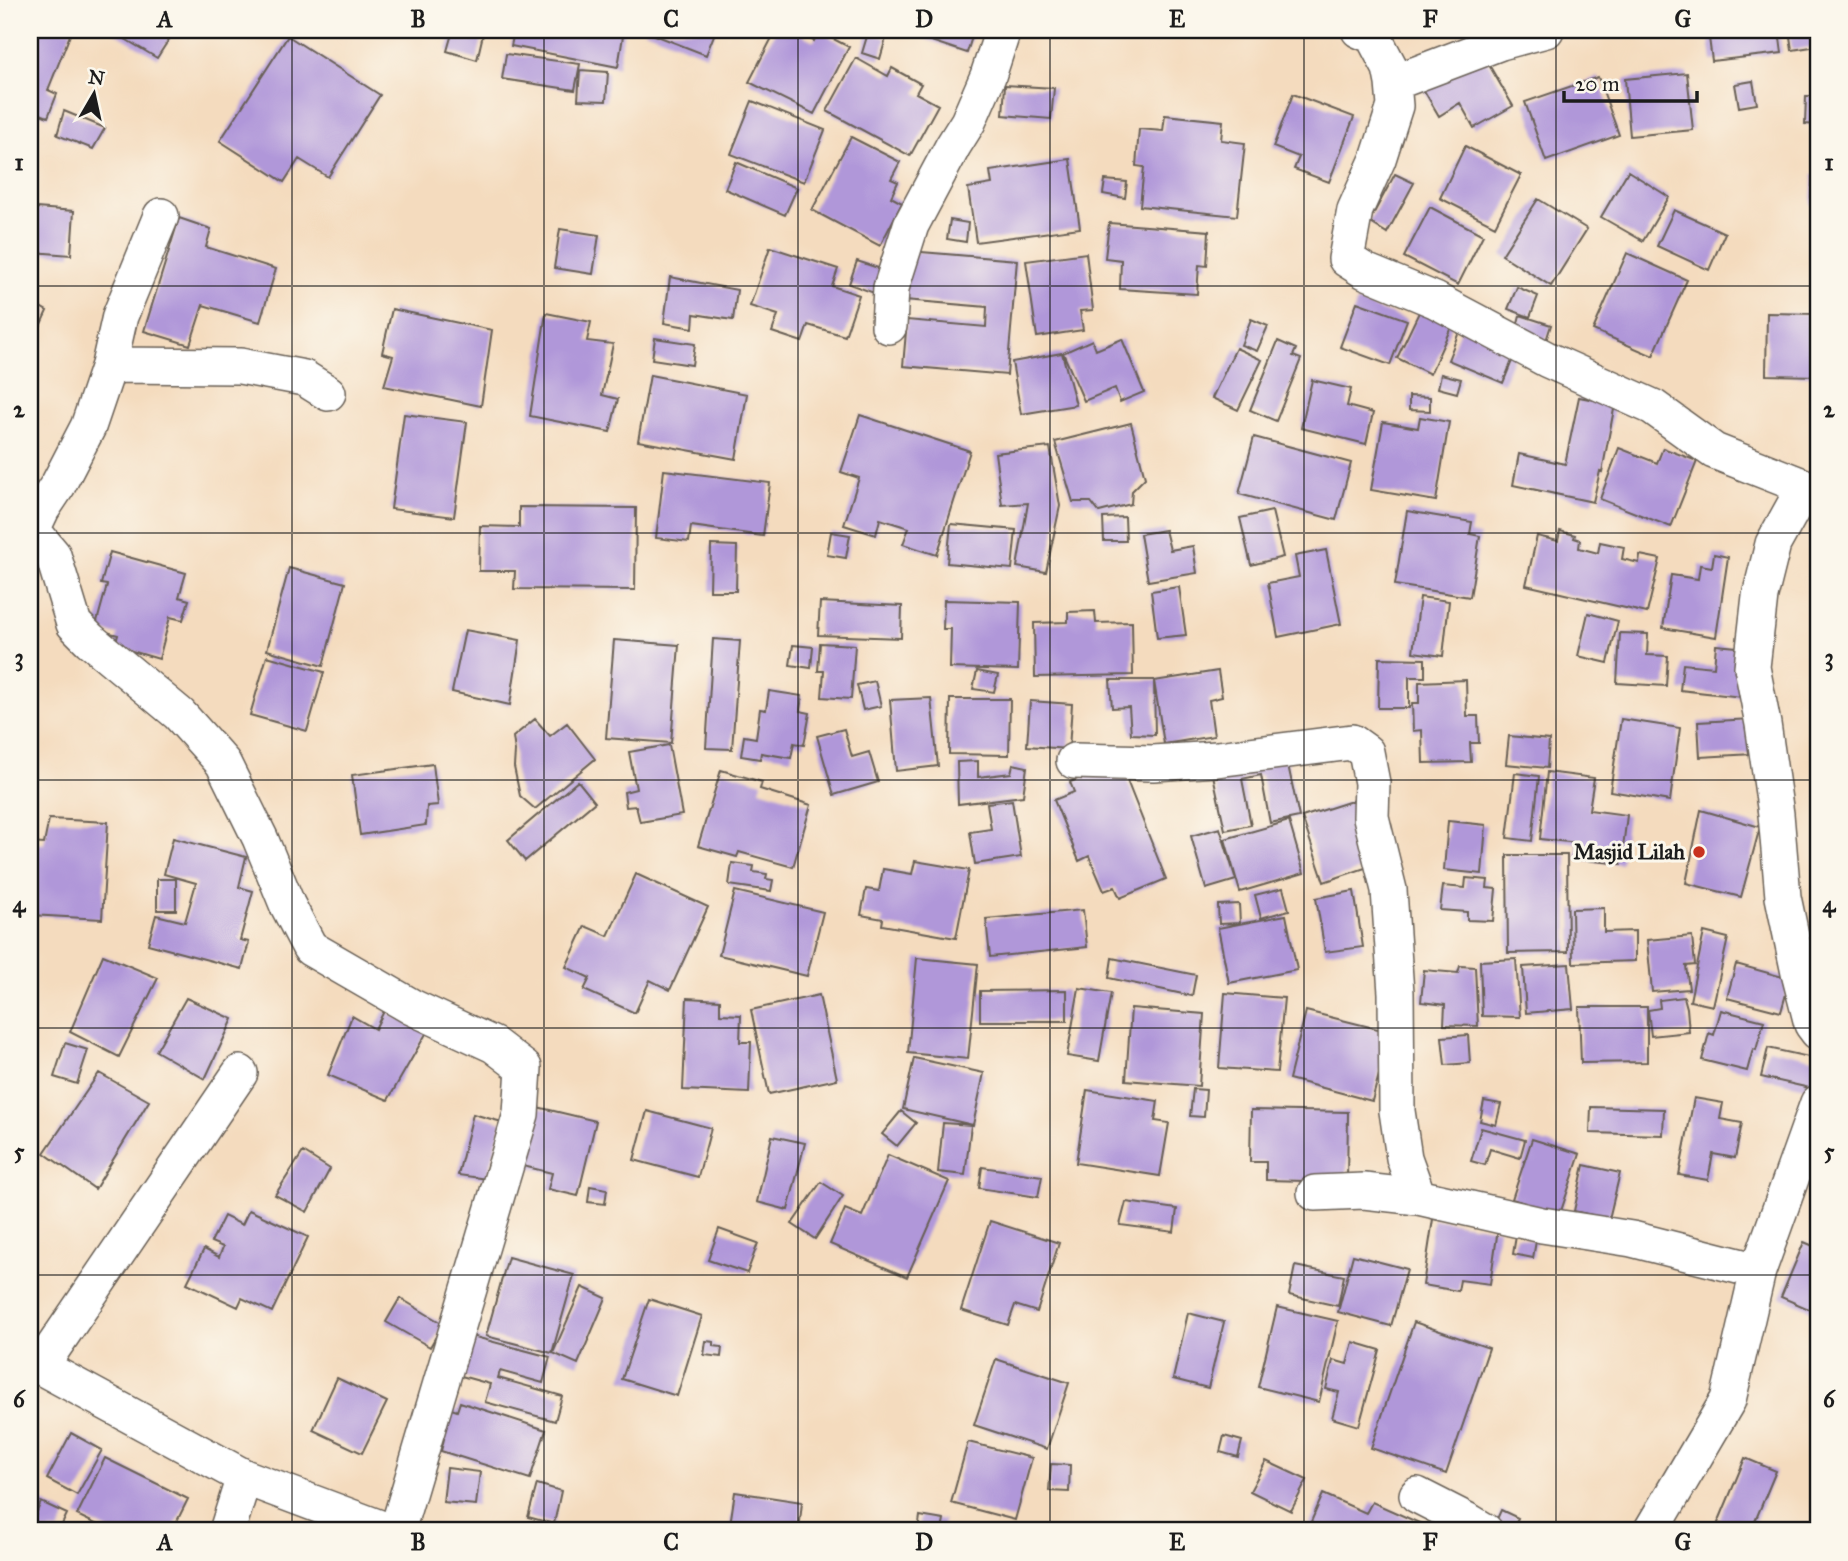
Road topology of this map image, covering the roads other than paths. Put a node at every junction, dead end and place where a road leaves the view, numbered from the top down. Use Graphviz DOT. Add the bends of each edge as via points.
graph roads {
  1 [pos="1003,30"];
  2 [pos="1359,30"];
  3 [pos="1546,30"];
  4 [pos="1393,83"];
  5 [pos="161,216"];
  6 [pos="889,326"];
  7 [pos="109,365"];
  8 [pos="328,393"];
  9 [pos="1811,490"];
  10 [pos="31,531"];
  11 [pos="1074,761"];
  12 [pos="1818,1032"];
  13 [pos="240,1073"];
  14 [pos="1818,1103"];
  15 [pos="1315,1193"];
  16 [pos="1418,1197"];
  17 [pos="1758,1271"];
  18 [pos="35,1364"];
  19 [pos="244,1477"];
  20 [pos="1417,1495"];
  21 [pos="227,1531"];
  22 [pos="388,1531"];
  23 [pos="397,1531"];
  24 [pos="1485,1531"];
  25 [pos="1651,1531"];
  1 -- 6 [label="street" via="968,122 911,225 891,288"];
  2 -- 4 [label="street" via="1373,36"];
  3 -- 4 [label="street"];
  4 -- 9 [label="street" via="1395,106 1355,211 1346,260 1653,407 1714,451"];
  5 -- 7 [label="street" via="120,316"];
  7 -- 8 [label="street" via="240,366 304,378"];
  7 -- 10 [label="street" via="88,427"];
  9 -- 12 [label="street" via="1773,544 1760,596 1752,667 1776,814 1783,897 1802,986"];
  10 -- 23 [label="street" via="53,555 74,624 179,714 223,763 310,948 412,1007 494,1045 524,1068 522,1114"];
  11 -- 16 [label="street" via="1153,764 1352,742 1366,752 1371,817 1389,890 1396,993 1396,1111 1404,1158"];
  13 -- 18 [label="street"];
  14 -- 17 [label="street"];
  15 -- 16 [label="street" via="1364,1191"];
  16 -- 17 [label="street" via="1542,1225 1632,1239"];
  17 -- 25 [label="street" via="1728,1400"];
  18 -- 19 [label="street"];
  19 -- 21 [label="street"];
  19 -- 22 [label="street"];
  20 -- 24 [label="street"];
}
